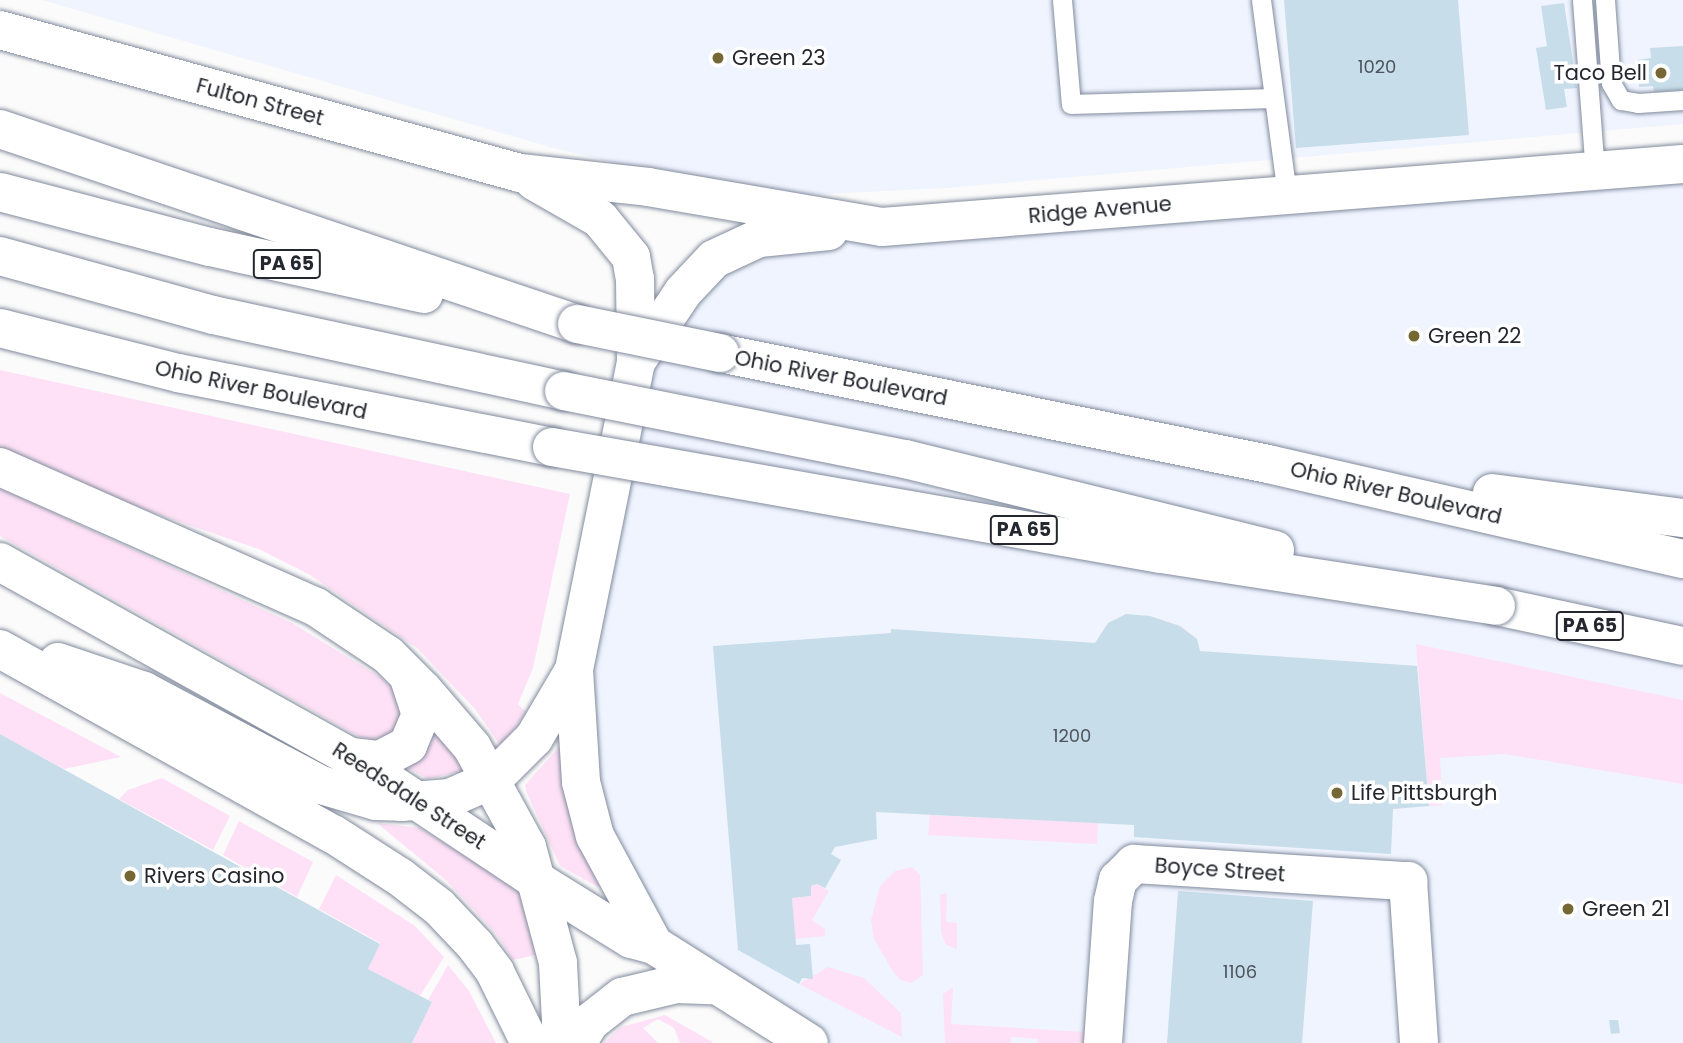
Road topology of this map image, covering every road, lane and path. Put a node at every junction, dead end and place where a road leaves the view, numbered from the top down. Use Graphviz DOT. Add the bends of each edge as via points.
graph roads {
  1 [pos="1062,0"];
  2 [pos="1261,0"];
  3 [pos="1582,0"];
  4 [pos="1605,0"];
  5 [pos="0,30"];
  6 [pos="1273,99"];
  7 [pos="1683,100"];
  8 [pos="0,129"];
  9 [pos="1683,164"];
  10 [pos="1595,171"];
  11 [pos="520,173"];
  12 [pos="0,192"];
  13 [pos="1287,195"];
  14 [pos="882,227"];
  15 [pos="0,256"];
  16 [pos="577,324"];
  17 [pos="0,328"];
  18 [pos="636,362"];
  19 [pos="1268,464"];
  20 [pos="0,467"];
  21 [pos="1683,518"];
  22 [pos="1683,559"];
  23 [pos="0,562"];
  24 [pos="1496,606"];
  25 [pos="0,642"];
  26 [pos="1683,646"];
  27 [pos="0,649"];
  28 [pos="574,670"];
  29 [pos="410,677"];
  30 [pos="351,757"];
  31 [pos="493,779"];
  32 [pos="421,802"];
  33 [pos="539,883"];
  34 [pos="654,946"];
  35 [pos="711,985"];
  36 [pos="530,1043"];
  37 [pos="562,1043"];
  38 [pos="577,1043"];
  39 [pos="809,1043"];
  40 [pos="1103,1043"];
  41 [pos="1419,1043"];
  1 -- 6 [label="lane" via="1071,104"];
  2 -- 6 [label="lane"];
  3 -- 10 [label="lane"];
  4 -- 7 [label="lane" via="1611,83 1621,100"];
  5 -- 11 [label="main road, Fulton Street"];
  6 -- 13 [label="lane"];
  8 -- 16 [label="main road"];
  9 -- 10 [label="main road, Ridge Avenue"];
  10 -- 13 [label="main road, Ridge Avenue"];
  11 -- 14 [label="main road, Ridge Avenue" via="648,187"];
  11 -- 18 [label="main road" via="600,219 631,257"];
  12 -- 16 [label="main road, Ohio River Boulevard / PA 65" via="210,247"];
  13 -- 14 [label="main road, Ridge Avenue"];
  14 -- 18 [label="main road" via="760,238 732,248 697,274"];
  15 -- 24 [label="main road, bridge" via="213,315 991,478"];
  16 -- 19 [label="main road, Ohio River Boulevard / PA 65, bridge"];
  17 -- 24 [label="main road, Ohio River Boulevard / PA 65, bridge" via="192,376 552,447 1161,554"];
  18 -- 28 [label="main road"];
  19 -- 21 [label="main road"];
  19 -- 22 [label="main road, Ohio River Boulevard / PA 65"];
  20 -- 29 [label="main road" via="316,607 388,655"];
  23 -- 30 [label="main road, Reedsdale Street"];
  24 -- 26 [label="main road, Ohio River Boulevard / PA 65"];
  25 -- 32 [label="main road" via="144,691 321,785 376,801"];
  27 -- 36 [label="main road" via="333,834 439,907 495,972"];
  28 -- 31 [label="main road" via="534,738"];
  28 -- 34 [label="main road" via="576,743 592,824"];
  29 -- 30 [label="main road" via="421,715 408,746 380,760"];
  29 -- 31 [label="main road" via="472,747"];
  30 -- 32 [label="main road, Reedsdale Street"];
  31 -- 32 [label="main road" via="450,798"];
  31 -- 33 [label="main road" via="527,847"];
  32 -- 33 [label="main road, Reedsdale Street"];
  33 -- 34 [label="main road, Reedsdale Street" via="631,939"];
  33 -- 37 [label="main road" via="558,963"];
  34 -- 35 [label="main road, Reedsdale Street"];
  35 -- 38 [label="main road" via="676,984 622,997 590,1022"];
  35 -- 39 [label="main road, Reedsdale Street"];
  40 -- 41 [label="main road, Boyce Street" via="1113,901 1118,880 1134,864 1408,881"];
}
